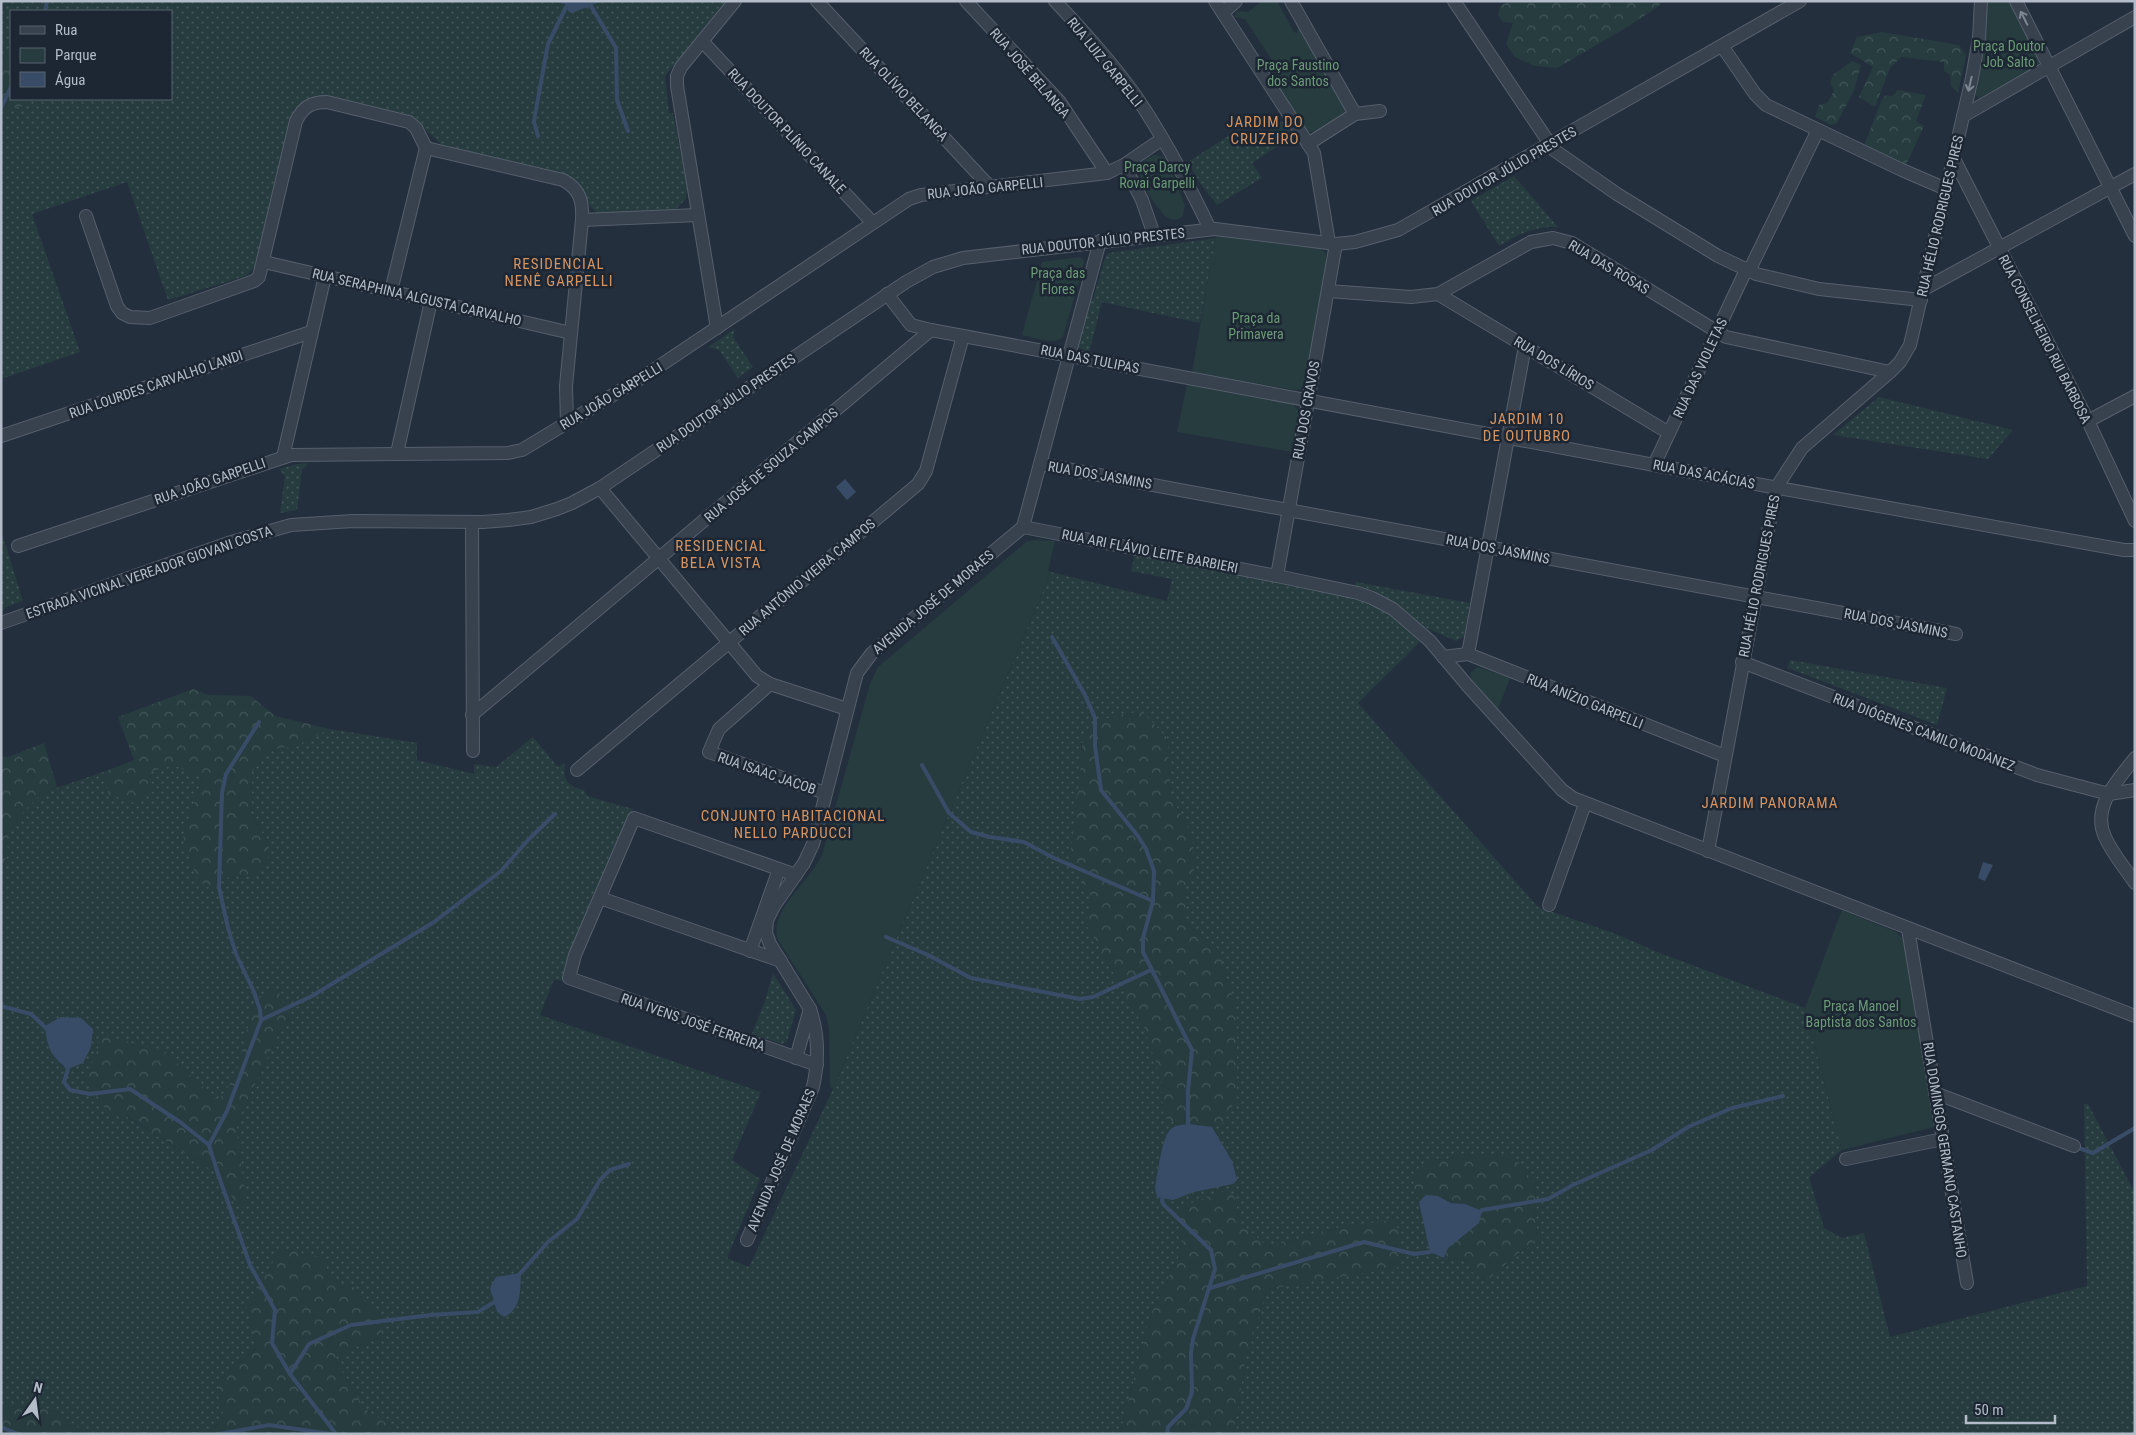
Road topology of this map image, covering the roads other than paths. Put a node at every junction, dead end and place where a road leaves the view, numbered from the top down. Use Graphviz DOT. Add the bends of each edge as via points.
graph roads {
  1 [pos="735,1"];
  2 [pos="817,1"];
  3 [pos="966,1"];
  4 [pos="1055,1"];
  5 [pos="1215,1"];
  6 [pos="1236,1"];
  7 [pos="1291,1"];
  8 [pos="1454,1"];
  9 [pos="1800,1"];
  10 [pos="1981,1"];
  11 [pos="2016,1"];
  12 [pos="1223,12"];
  13 [pos="2135,17"];
  14 [pos="702,40"];
  15 [pos="1722,46"];
  16 [pos="2049,66"];
  17 [pos="1380,111"];
  18 [pos="1355,114"];
  19 [pos="1963,116"];
  20 [pos="1818,130"];
  21 [pos="1162,139"];
  22 [pos="1308,144"];
  23 [pos="1550,144"];
  24 [pos="426,148"];
  25 [pos="1953,157"];
  26 [pos="1124,165"];
  27 [pos="1107,173"];
  28 [pos="2135,174"];
  29 [pos="990,187"];
  30 [pos="2110,188"];
  31 [pos="1946,189"];
  32 [pos="698,215"];
  33 [pos="86,216"];
  34 [pos="582,220"];
  35 [pos="872,222"];
  36 [pos="1210,229"];
  37 [pos="1154,235"];
  38 [pos="2135,236"];
  39 [pos="1100,241"];
  40 [pos="1333,244"];
  41 [pos="1999,248"];
  42 [pos="264,262"];
  43 [pos="1747,271"];
  44 [pos="325,276"];
  45 [pos="391,291"];
  46 [pos="1328,291"];
  47 [pos="887,294"];
  48 [pos="1438,294"];
  49 [pos="1922,295"];
  50 [pos="431,301"];
  51 [pos="911,325"];
  52 [pos="717,328"];
  53 [pos="931,330"];
  54 [pos="311,332"];
  55 [pos="571,333"];
  56 [pos="1717,333"];
  57 [pos="963,336"];
  58 [pos="914,345"];
  59 [pos="1525,346"];
  60 [pos="1069,355"];
  61 [pos="1890,372"];
  62 [pos="2135,396"];
  63 [pos="1308,400"];
  64 [pos="2088,421"];
  65 [pos="567,423"];
  66 [pos="1668,433"];
  67 [pos="1,436"];
  68 [pos="1508,437"];
  69 [pos="397,453"];
  70 [pos="283,456"];
  71 [pos="1040,464"];
  72 [pos="1654,465"];
  73 [pos="600,488"];
  74 [pos="1776,488"];
  75 [pos="1288,510"];
  76 [pos="418,521"];
  77 [pos="2135,521"];
  78 [pos="472,522"];
  79 [pos="1023,527"];
  80 [pos="18,546"];
  81 [pos="1489,547"];
  82 [pos="2132,550"];
  83 [pos="658,559"];
  84 [pos="1277,576"];
  85 [pos="1755,596"];
  86 [pos="1,623"];
  87 [pos="1956,634"];
  88 [pos="729,643"];
  89 [pos="1468,654"];
  90 [pos="1443,657"];
  91 [pos="1742,662"];
  92 [pos="766,682"];
  93 [pos="847,709"];
  94 [pos="472,715"];
  95 [pos="473,751"];
  96 [pos="1725,756"];
  97 [pos="2135,758"];
  98 [pos="577,770"];
  99 [pos="2135,790"];
  100 [pos="825,793"];
  101 [pos="2109,794"];
  102 [pos="1585,804"];
  103 [pos="1708,851"];
  104 [pos="779,869"];
  105 [pos="796,875"];
  106 [pos="2135,883"];
  107 [pos="600,898"];
  108 [pos="1549,906"];
  109 [pos="1908,929"];
  110 [pos="750,951"];
  111 [pos="781,961"];
  112 [pos="810,1009"];
  113 [pos="2135,1016"];
  114 [pos="796,1058"];
  115 [pos="818,1065"];
  116 [pos="1935,1092"];
  117 [pos="1943,1139"];
  118 [pos="2074,1146"];
  119 [pos="1846,1160"];
  120 [pos="747,1240"];
  121 [pos="1967,1283"];
  1 -- 14 [label="street"];
  2 -- 29 [label="street, RUA OLÍVIO BELANGA"];
  3 -- 27 [label="street, RUA JOSÉ BELANGA" via="1052,93"];
  4 -- 21 [label="street, RUA LUIZ GARPELLI" via="1121,76"];
  5 -- 12 [label="street, RUA DOS CRAVOS"];
  6 -- 12 [label="street"];
  7 -- 18 [label="street"];
  8 -- 23 [label="street"];
  9 -- 15 [label="street, RUA DOUTOR JÚLIO PRESTES"];
  10 -- 19 [label="street, RUA HÉLIO RODRIGUES PIRES, one-way" via="1977,52"];
  16 -- 11 [label="street, one-way"];
  12 -- 22 [label="street, RUA DOS CRAVOS"];
  13 -- 16 [label="street"];
  14 -- 32 [label="street" via="677,76"];
  14 -- 35 [label="street, RUA DOUTOR PLÍNIO CANALE"];
  15 -- 20 [label="street" via="1760,100"];
  15 -- 23 [label="street, RUA DOUTOR JÚLIO PRESTES"];
  16 -- 19 [label="street"];
  16 -- 30 [label="street"];
  17 -- 18 [label="street"];
  18 -- 22 [label="street"];
  19 -- 25 [label="street, RUA HÉLIO RODRIGUES PIRES"];
  20 -- 31 [label="street"];
  20 -- 43 [label="street, RUA DAS VIOLETAS"];
  21 -- 26 [label="street, RUA JOÃO GARPELLI"];
  21 -- 36 [label="street, RUA LUIZ GARPELLI"];
  22 -- 40 [label="street, RUA DOS CRAVOS" via="1316,160"];
  23 -- 40 [label="street, RUA DOUTOR JÚLIO PRESTES" via="1409,225 1351,243"];
  23 -- 43 [label="street" via="1560,156 1617,194"];
  24 -- 34 [label="street" via="563,180 577,190 582,199"];
  24 -- 42 [label="street" via="416,128 409,122 327,102 307,106 296,121"];
  24 -- 45 [label="street"];
  25 -- 31 [label="street, RUA HÉLIO RODRIGUES PIRES"];
  25 -- 41 [label="street, RUA CONSELHEIRO RUI BARBOSA"];
  26 -- 27 [label="street, RUA JOÃO GARPELLI"];
  26 -- 37 [label="street" via="1142,200"];
  27 -- 29 [label="street, RUA JOÃO GARPELLI"];
  28 -- 30 [label="street"];
  29 -- 35 [label="street, RUA JOÃO GARPELLI" via="920,195 898,204"];
  30 -- 38 [label="street"];
  30 -- 41 [label="street"];
  31 -- 49 [label="street, RUA HÉLIO RODRIGUES PIRES"];
  32 -- 34 [label="street"];
  32 -- 52 [label="street"];
  33 -- 42 [label="street" via="117,306 130,317 150,318 254,281 260,277"];
  34 -- 55 [label="street"];
  35 -- 52 [label="street, RUA JOÃO GARPELLI"];
  36 -- 37 [label="street, RUA DOUTOR JÚLIO PRESTES"];
  36 -- 40 [label="street, RUA DOUTOR JÚLIO PRESTES"];
  37 -- 39 [label="street, RUA DOUTOR JÚLIO PRESTES"];
  39 -- 47 [label="street, RUA DOUTOR JÚLIO PRESTES" via="955,260 920,272"];
  39 -- 60 [label="street"];
  40 -- 46 [label="street, RUA DOS CRAVOS"];
  41 -- 49 [label="street"];
  41 -- 64 [label="street, RUA CONSELHEIRO RUI BARBOSA"];
  42 -- 44 [label="street, RUA SERAPHINA ALGUSTA CARVALHO"];
  43 -- 49 [label="street" via="1811,287"];
  43 -- 56 [label="street, RUA DAS VIOLETAS"];
  44 -- 45 [label="street, RUA SERAPHINA ALGUSTA CARVALHO"];
  44 -- 54 [label="street"];
  45 -- 50 [label="street, RUA SERAPHINA ALGUSTA CARVALHO"];
  46 -- 48 [label="street, RUA DAS ROSAS" via="1411,297"];
  46 -- 63 [label="street, RUA DOS CRAVOS"];
  47 -- 51 [label="street"];
  47 -- 73 [label="street, RUA DOUTOR JÚLIO PRESTES"];
  48 -- 56 [label="street, RUA DAS ROSAS" via="1531,242 1553,238 1572,243"];
  48 -- 59 [label="street, RUA DOS LÍRIOS"];
  49 -- 61 [label="street, RUA HÉLIO RODRIGUES PIRES" via="1910,345"];
  50 -- 55 [label="street, RUA SERAPHINA ALGUSTA CARVALHO"];
  50 -- 69 [label="street"];
  51 -- 53 [label="street, RUA DAS TULIPAS"];
  51 -- 58 [label="street"];
  52 -- 65 [label="street, RUA JOÃO GARPELLI"];
  53 -- 57 [label="street, RUA DAS TULIPAS"];
  53 -- 58 [label="street, RUA JOSÉ DE SOUZA CAMPOS"];
  54 -- 67 [label="street, RUA LOURDES CARVALHO LANDI"];
  54 -- 70 [label="street"];
  55 -- 65 [label="street" via="566,386"];
  56 -- 61 [label="street, RUA DAS ROSAS"];
  56 -- 66 [label="street, RUA DAS VIOLETAS"];
  57 -- 60 [label="street, RUA DAS TULIPAS"];
  57 -- 88 [label="street, RUA ANTÔNIO VIEIRA CAMPOS" via="922,480"];
  58 -- 83 [label="street, RUA JOSÉ DE SOUZA CAMPOS"];
  59 -- 66 [label="street, RUA DOS LÍRIOS"];
  59 -- 68 [label="street"];
  60 -- 63 [label="street, RUA DAS TULIPAS"];
  60 -- 71 [label="street"];
  61 -- 74 [label="street, RUA HÉLIO RODRIGUES PIRES" via="1802,448"];
  62 -- 64 [label="street"];
  63 -- 68 [label="street, RUA DAS ACÁCIAS"];
  63 -- 75 [label="street, RUA DOS CRAVOS"];
  64 -- 77 [label="street, RUA CONSELHEIRO RUI BARBOSA"];
  65 -- 69 [label="street, RUA JOÃO GARPELLI" via="516,452"];
  66 -- 72 [label="street, RUA DAS VIOLETAS"];
  68 -- 72 [label="street, RUA DAS ACÁCIAS"];
  68 -- 81 [label="street"];
  69 -- 70 [label="street, RUA JOÃO GARPELLI"];
  70 -- 80 [label="street, RUA JOÃO GARPELLI"];
  71 -- 75 [label="street, RUA DOS JASMINS"];
  71 -- 79 [label="street"];
  72 -- 74 [label="street, RUA DAS ACÁCIAS"];
  73 -- 78 [label="street, RUA DOUTOR JÚLIO PRESTES" via="545,513"];
  73 -- 83 [label="street"];
  74 -- 82 [label="street, RUA DAS ACÁCIAS"];
  74 -- 85 [label="street, RUA HÉLIO RODRIGUES PIRES"];
  75 -- 81 [label="street, RUA DOS JASMINS"];
  75 -- 84 [label="street, RUA DOS CRAVOS"];
  76 -- 78 [label="street, RUA DOUTOR JÚLIO PRESTES"];
  76 -- 86 [label="street, ESTRADA VICINAL VEREADOR GIOVANI COSTA" via="325,522 277,528"];
  78 -- 94 [label="street"];
  79 -- 84 [label="street, RUA ARI FLÁVIO LEITE BARBIERI"];
  79 -- 93 [label="street, AVENIDA JOSÉ DE MORAES" via="866,659 857,673"];
  81 -- 85 [label="street, RUA DOS JASMINS"];
  81 -- 89 [label="street"];
  83 -- 88 [label="street"];
  83 -- 94 [label="street, RUA JOSÉ DE SOUZA CAMPOS"];
  84 -- 90 [label="street, RUA ARI FLÁVIO LEITE BARBIERI" via="1372,598 1404,618"];
  85 -- 87 [label="street, RUA DOS JASMINS"];
  85 -- 91 [label="street, RUA HÉLIO RODRIGUES PIRES"];
  88 -- 92 [label="street"];
  88 -- 98 [label="street, RUA ANTÔNIO VIEIRA CAMPOS"];
  89 -- 90 [label="street, RUA ANÍZIO GARPELLI"];
  89 -- 96 [label="street, RUA ANÍZIO GARPELLI"];
  90 -- 102 [label="street, RUA ARI FLÁVIO LEITE BARBIERI" via="1562,790"];
  91 -- 96 [label="street, RUA HÉLIO RODRIGUES PIRES"];
  91 -- 101 [label="street, RUA DIÓGENES CAMILO MODANEZ" via="2020,768"];
  92 -- 93 [label="street"];
  92 -- 100 [label="street, RUA ISAAC JACOB" via="719,729 709,752"];
  93 -- 100 [label="street, AVENIDA JOSÉ DE MORAES"];
  94 -- 95 [label="street"];
  96 -- 103 [label="street, RUA HÉLIO RODRIGUES PIRES"];
  97 -- 101 [label="street"];
  99 -- 101 [label="street"];
  100 -- 105 [label="street, AVENIDA JOSÉ DE MORAES" via="813,844"];
  101 -- 106 [label="street" via="2101,818 2104,836"];
  102 -- 103 [label="street, RUA ARI FLÁVIO LEITE BARBIERI"];
  102 -- 108 [label="street"];
  103 -- 109 [label="street, RUA ARI FLÁVIO LEITE BARBIERI"];
  104 -- 105 [label="street"];
  104 -- 107 [label="street" via="634,818"];
  104 -- 110 [label="street"];
  105 -- 111 [label="street, AVENIDA JOSÉ DE MORAES" via="767,920 766,933"];
  107 -- 110 [label="street"];
  107 -- 114 [label="street, RUA IVENS JOSÉ FERREIRA" via="575,955 569,978"];
  109 -- 113 [label="street, RUA ARI FLÁVIO LEITE BARBIERI"];
  109 -- 116 [label="street, RUA DOMINGOS GERMANO CASTANHO"];
  110 -- 111 [label="street"];
  111 -- 112 [label="street, AVENIDA JOSÉ DE MORAES"];
  112 -- 114 [label="street"];
  112 -- 115 [label="street, AVENIDA JOSÉ DE MORAES" via="818,1039"];
  114 -- 115 [label="street, RUA IVENS JOSÉ FERREIRA"];
  115 -- 120 [label="street, AVENIDA JOSÉ DE MORAES" via="813,1087"];
  116 -- 117 [label="street, RUA DOMINGOS GERMANO CASTANHO"];
  116 -- 118 [label="street"];
  117 -- 119 [label="street"];
  117 -- 121 [label="street, RUA DOMINGOS GERMANO CASTANHO"];
}
